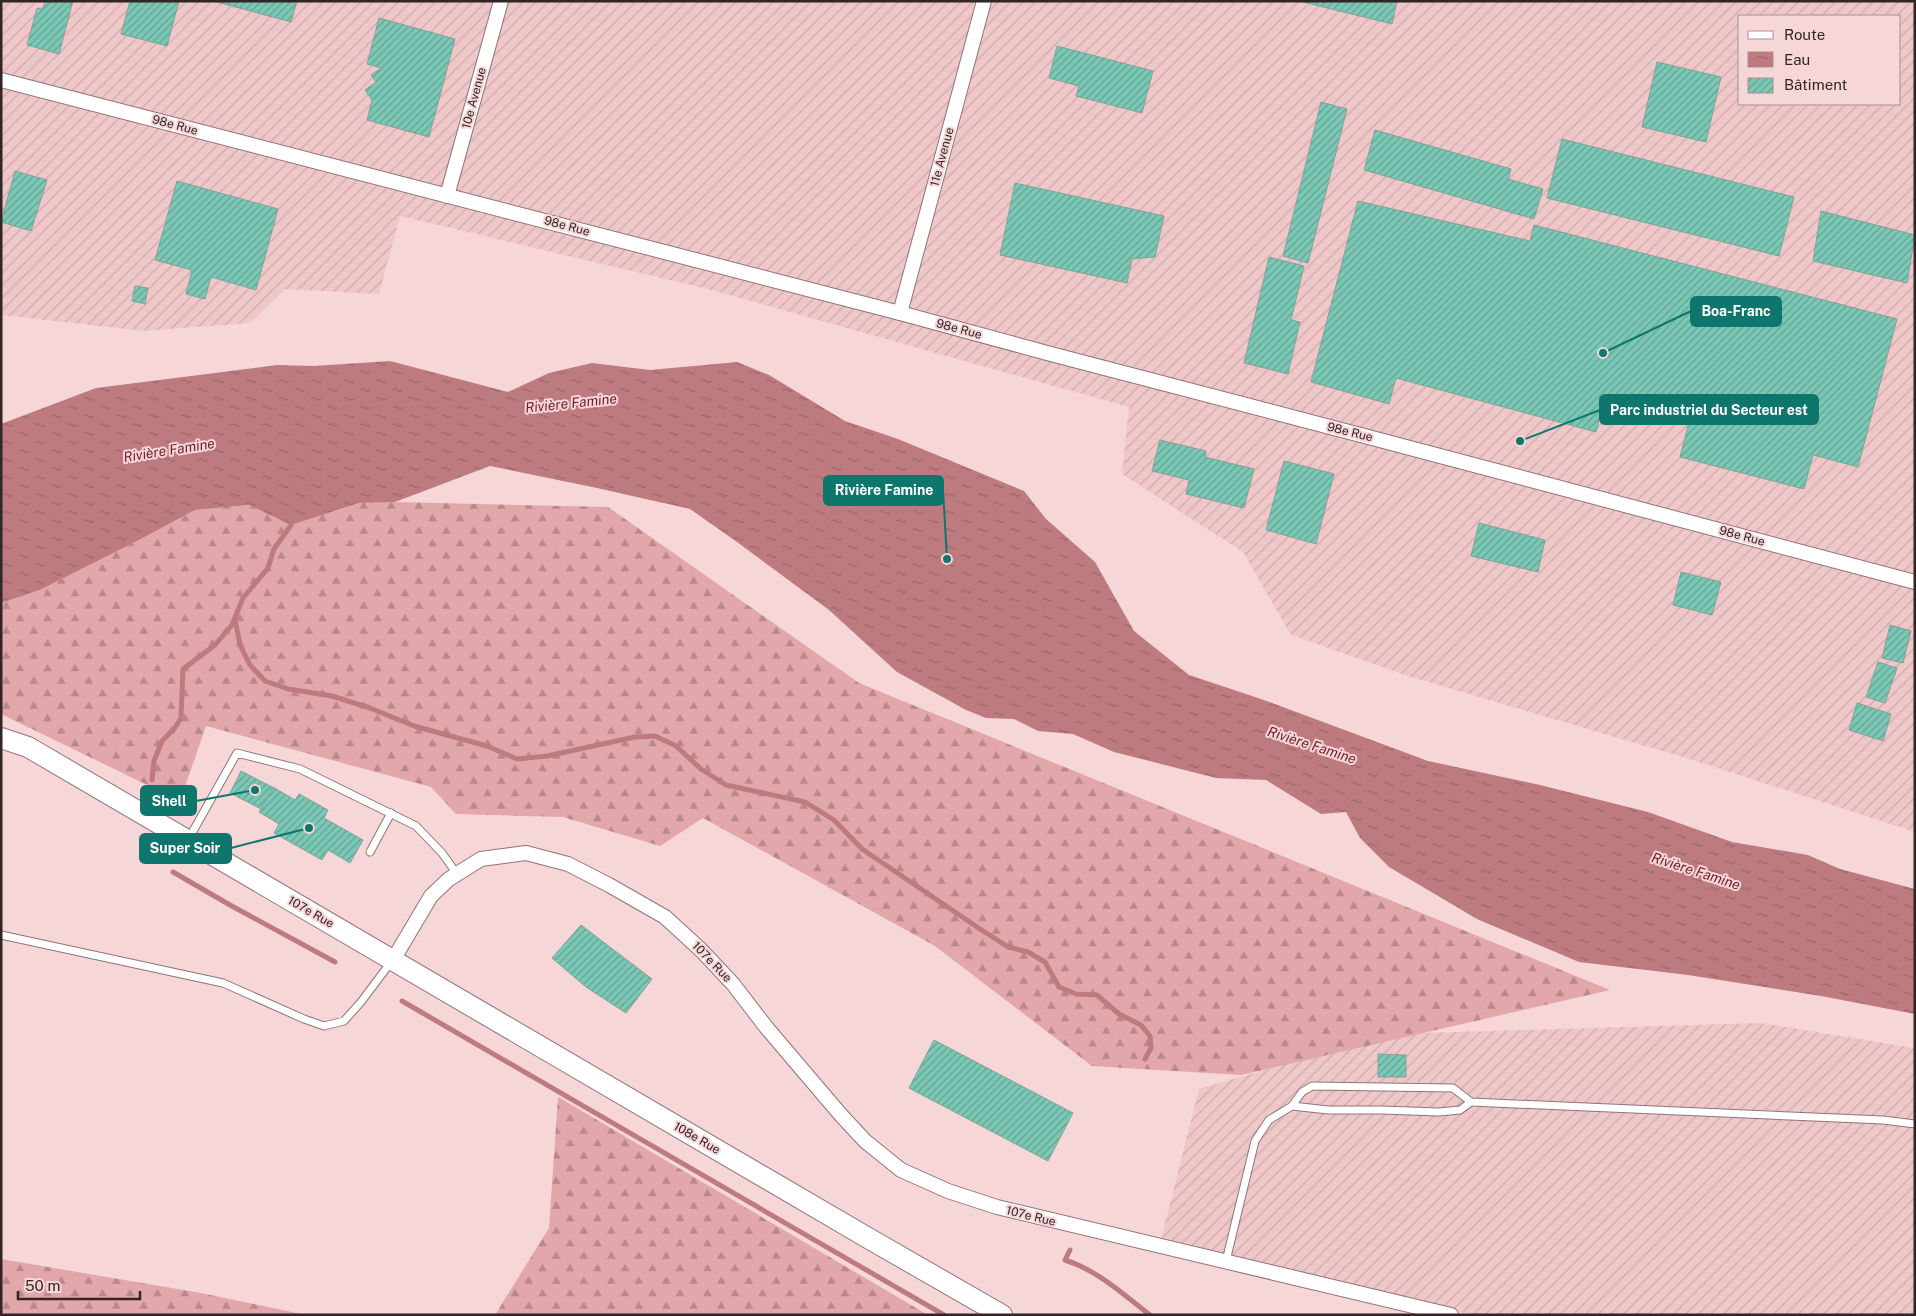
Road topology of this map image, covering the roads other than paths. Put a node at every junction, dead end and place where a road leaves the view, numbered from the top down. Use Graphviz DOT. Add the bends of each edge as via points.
graph roads {
  1 [pos="501,1"];
  2 [pos="984,1"];
  3 [pos="1,80"];
  4 [pos="447,196"];
  5 [pos="900,313"];
  6 [pos="1915,582"];
  7 [pos="1,738"];
  8 [pos="391,813"];
  9 [pos="188,840"];
  10 [pos="370,852"];
  11 [pos="457,874"];
  12 [pos="1,935"];
  13 [pos="393,960"];
  14 [pos="1471,1102"];
  15 [pos="1292,1106"];
  16 [pos="1915,1124"];
  17 [pos="1226,1261"];
  18 [pos="1002,1315"];
  19 [pos="1451,1315"];
  1 -- 4 [label="street, 10e Avenue"];
  2 -- 5 [label="street, 11e Avenue"];
  3 -- 4 [label="street, 98e Rue"];
  4 -- 5 [label="street, 98e Rue"];
  5 -- 6 [label="street, 98e Rue"];
  7 -- 9 [label="main road, 107e Rue" via="28,747"];
  8 -- 9 [label="lane" via="300,769 237,753"];
  8 -- 10 [label="lane"];
  8 -- 11 [label="lane" via="416,826"];
  9 -- 13 [label="main road, 107e Rue"];
  11 -- 13 [label="street, 107e Rue" via="431,896"];
  11 -- 17 [label="street, 107e Rue" via="481,859 526,853 568,864 665,918 733,984 865,1141 902,1170 948,1191 997,1207"];
  12 -- 13 [label="lane" via="223,983 324,1026 344,1021"];
  13 -- 18 [label="main road, 108e Rue"];
  14 -- 15 [label="lane" via="1460,1110 1438,1112 1328,1110"];
  14 -- 15 [label="lane" via="1452,1088 1321,1085 1302,1092"];
  14 -- 16 [label="lane"];
  15 -- 17 [label="lane" via="1269,1120 1256,1141"];
  17 -- 19 [label="street, 107e Rue"];
}
